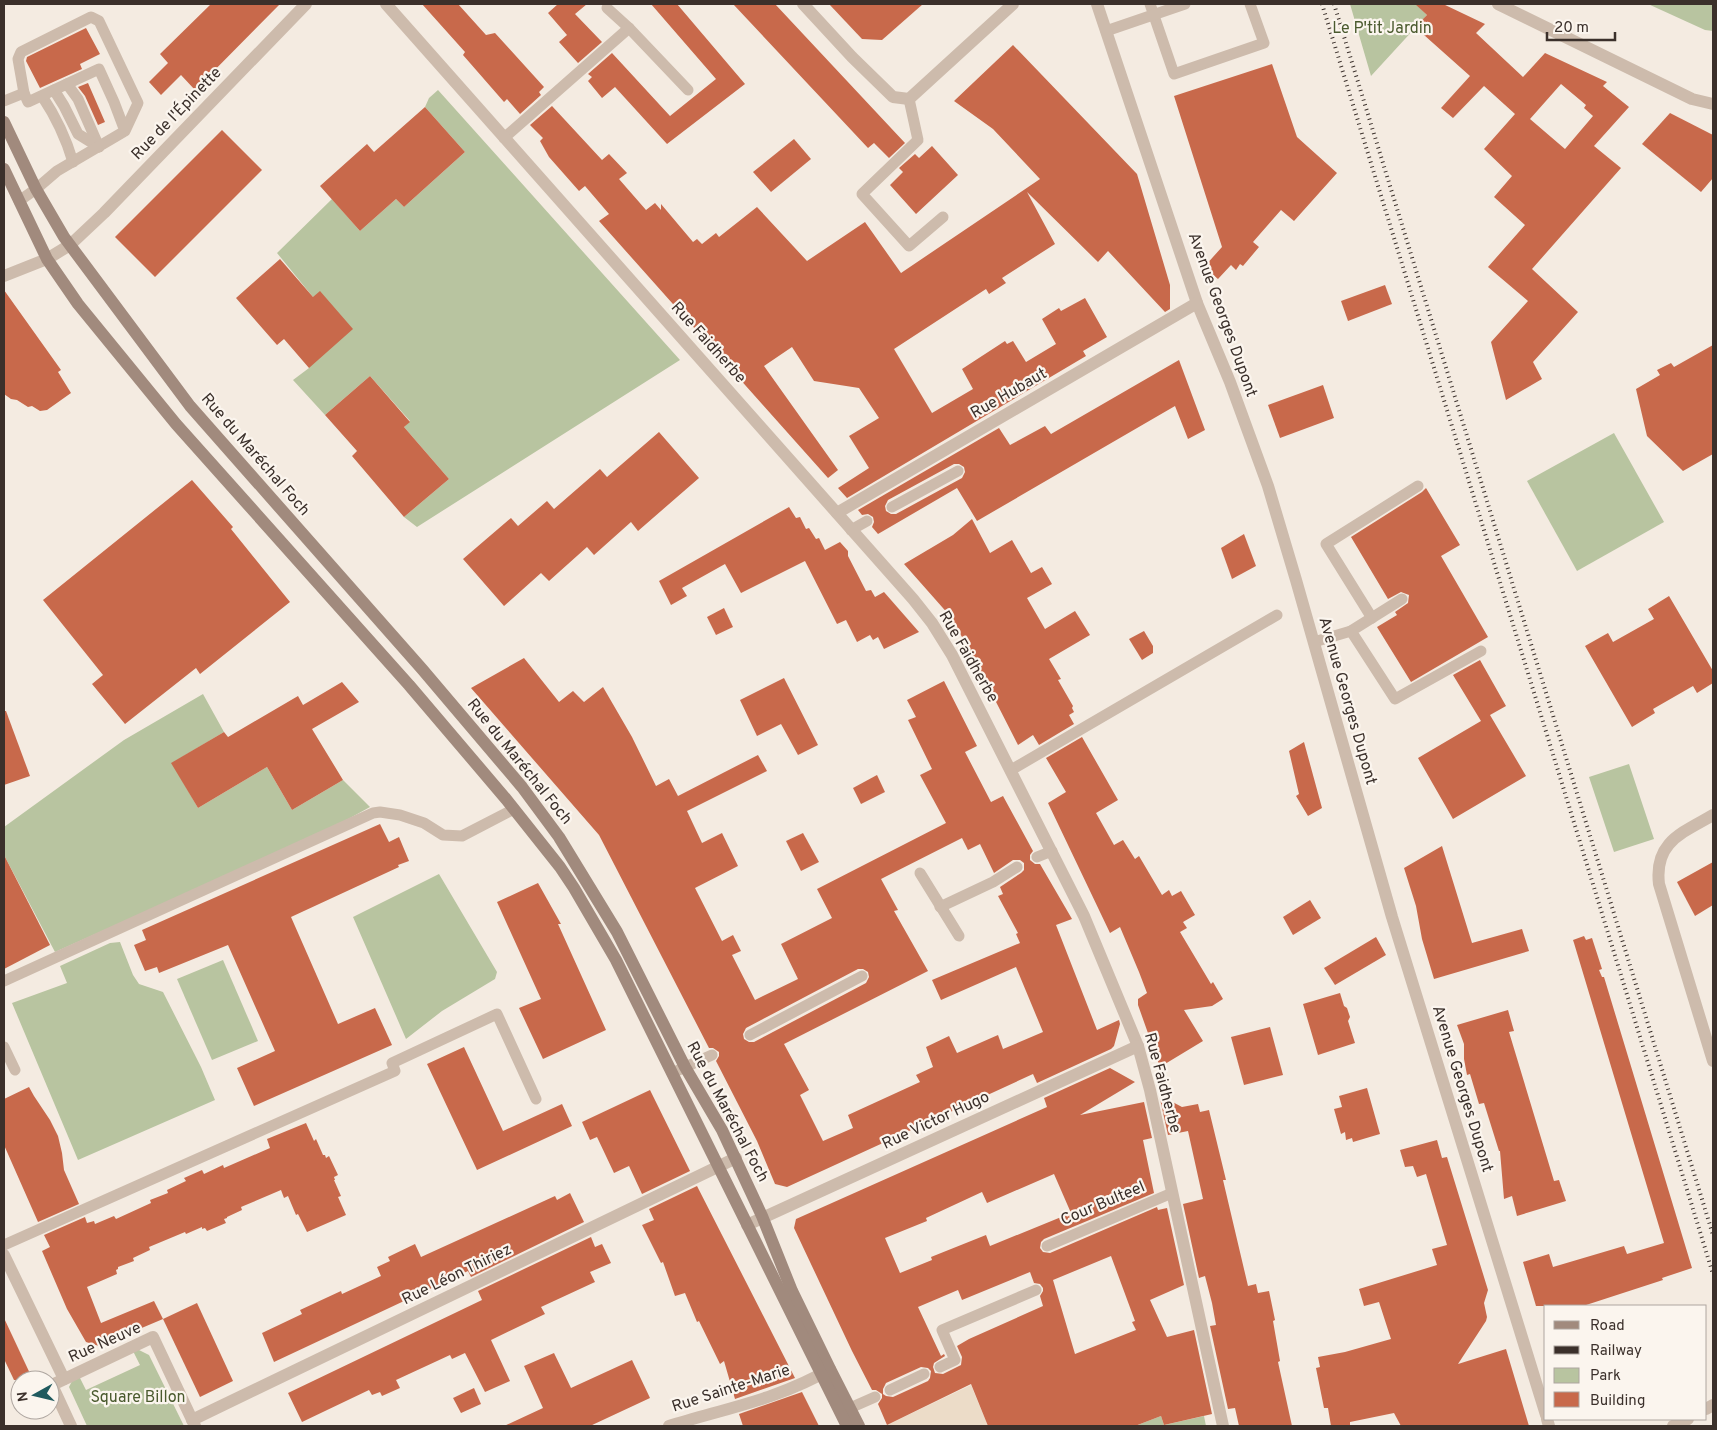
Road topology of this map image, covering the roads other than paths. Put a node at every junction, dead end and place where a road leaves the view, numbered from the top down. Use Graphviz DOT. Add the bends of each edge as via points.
graph roads {
  1 [pos="306,4"];
  2 [pos="386,4"];
  3 [pos="803,4"];
  4 [pos="1013,4"];
  5 [pos="1097,4"];
  6 [pos="1185,4"];
  7 [pos="1250,4"];
  8 [pos="1498,4"];
  9 [pos="607,8"];
  10 [pos="1152,9"];
  11 [pos="629,28"];
  12 [pos="1106,31"];
  13 [pos="67,84"];
  14 [pos="54,90"];
  15 [pos="688,90"];
  16 [pos="24,93"];
  17 [pos="42,96"];
  18 [pos="909,99"];
  19 [pos="4,101"];
  20 [pos="1713,104"];
  21 [pos="4,122"];
  22 [pos="125,131"];
  23 [pos="504,138"];
  24 [pos="99,147"];
  25 [pos="73,162"];
  26 [pos="4,169"];
  27 [pos="36,189"];
  28 [pos="19,201"];
  29 [pos="943,217"];
  30 [pos="70,245"];
  31 [pos="47,259"];
  32 [pos="4,276"];
  33 [pos="1198,304"];
  34 [pos="958,471"];
  35 [pos="1418,486"];
  36 [pos="892,507"];
  37 [pos="837,513"];
  38 [pos="866,521"];
  39 [pos="851,530"];
  40 [pos="1402,599"];
  41 [pos="1278,615"];
  42 [pos="1372,618"];
  43 [pos="1352,631"];
  44 [pos="1314,642"];
  45 [pos="1481,651"];
  46 [pos="1011,770"];
  47 [pos="514,809"];
  48 [pos="1713,814"];
  49 [pos="1052,850"];
  50 [pos="1037,857"];
  51 [pos="1018,867"];
  52 [pos="920,873"];
  53 [pos="940,907"];
  54 [pos="959,936"];
  55 [pos="862,976"];
  56 [pos="4,981"];
  57 [pos="750,1035"];
  58 [pos="1138,1046"];
  59 [pos="4,1047"];
  60 [pos="712,1055"];
  61 [pos="1713,1061"];
  62 [pos="685,1067"];
  63 [pos="15,1070"];
  64 [pos="672,1073"];
  65 [pos="536,1099"];
  66 [pos="736,1158"];
  67 [pos="718,1168"];
  68 [pos="1172,1193"];
  69 [pos="762,1216"];
  70 [pos="747,1225"];
  71 [pos="4,1244"];
  72 [pos="1047,1246"];
  73 [pos="4,1254"];
  74 [pos="1036,1290"];
  75 [pos="940,1367"];
  76 [pos="825,1372"];
  77 [pos="924,1374"];
  78 [pos="64,1379"];
  79 [pos="890,1390"];
  80 [pos="874,1397"];
  81 [pos="850,1408"];
  82 [pos="1544,1409"];
  83 [pos="194,1423"];
  84 [pos="71,1426"];
  85 [pos="669,1426"];
  86 [pos="847,1426"];
  87 [pos="859,1426"];
  88 [pos="1223,1426"];
  1 -- 30 [label="street, Rue de l'Épinette"];
  2 -- 23 [label="street, Rue Faidherbe"];
  3 -- 18 [label="street" via="893,97"];
  4 -- 18 [label="street"];
  5 -- 12 [label="street, Avenue Georges Dupont"];
  6 -- 10 [label="lane"];
  7 -- 10 [label="lane" via="1264,43 1174,74"];
  8 -- 20 [label="street" via="1692,99"];
  9 -- 11 [label="lane"];
  10 -- 12 [label="lane"];
  11 -- 15 [label="lane"];
  11 -- 23 [label="lane"];
  12 -- 33 [label="street, Avenue Georges Dupont"];
  13 -- 14 [label="lane"];
  13 -- 22 [label="lane" via="99,69"];
  13 -- 24 [label="lane" via="78,99"];
  14 -- 17 [label="lane"];
  14 -- 24 [label="lane" via="78,134"];
  16 -- 17 [label="lane" via="28,102"];
  16 -- 19 [label="lane"];
  16 -- 22 [label="lane" via="18,60 21,52 91,17 99,21 138,103"];
  17 -- 25 [label="lane" via="53,111"];
  18 -- 29 [label="lane" via="918,140 862,194 909,246"];
  21 -- 27 [label="main road, Rue du Maréchal Foch"];
  22 -- 24 [label="lane"];
  23 -- 37 [label="street, Rue Faidherbe"];
  24 -- 25 [label="lane"];
  25 -- 27 [label="lane"];
  26 -- 28 [label="main road, Rue du Maréchal Foch"];
  27 -- 28 [label="lane"];
  27 -- 30 [label="main road, Rue du Maréchal Foch"];
  28 -- 31 [label="main road, Rue du Maréchal Foch"];
  30 -- 31 [label="street, Rue de l'Épinette"];
  30 -- 62 [label="main road, Rue du Maréchal Foch" via="204,424 537,805 617,932"];
  31 -- 32 [label="street, Rue de l'Épinette"];
  31 -- 47 [label="main road, Rue du Maréchal Foch" via="78,304 176,424"];
  33 -- 37 [label="street, Rue Hubaut"];
  33 -- 44 [label="street, Avenue Georges Dupont" via="1268,486"];
  34 -- 36 [label="lane"];
  35 -- 42 [label="lane" via="1326,544"];
  37 -- 39 [label="street, Rue Faidherbe"];
  38 -- 39 [label="lane"];
  39 -- 46 [label="street, Rue Faidherbe" via="932,623"];
  40 -- 42 [label="lane"];
  41 -- 46 [label="lane"];
  42 -- 43 [label="lane"];
  43 -- 44 [label="lane"];
  43 -- 45 [label="lane" via="1395,700"];
  44 -- 82 [label="street, Avenue Georges Dupont" via="1390,909"];
  46 -- 49 [label="street, Rue Faidherbe"];
  47 -- 56 [label="lane" via="462,836 443,835 400,815 373,813"];
  47 -- 64 [label="main road, Rue du Maréchal Foch" via="574,888 616,960"];
  48 -- 61 [label="street" via="1669,842 1663,850 1658,873"];
  49 -- 50 [label="lane"];
  49 -- 58 [label="street, Rue Faidherbe" via="1084,916"];
  51 -- 53 [label="lane"];
  52 -- 53 [label="lane"];
  53 -- 54 [label="lane"];
  55 -- 57 [label="lane"];
  58 -- 68 [label="street, Rue Faidherbe"];
  58 -- 69 [label="street, Rue Victor Hugo"];
  59 -- 63 [label="lane"];
  60 -- 62 [label="lane"];
  62 -- 64 [label="lane"];
  62 -- 66 [label="main road, Rue du Maréchal Foch"];
  64 -- 67 [label="main road, Rue du Maréchal Foch"];
  65 -- 71 [label="lane" via="497,1014 392,1064 395,1070"];
  66 -- 67 [label="street, Rue Léon Thiriez"];
  66 -- 69 [label="main road, Rue du Maréchal Foch"];
  67 -- 70 [label="main road, Rue du Maréchal Foch"];
  67 -- 83 [label="street, Rue Léon Thiriez"];
  68 -- 72 [label="lane, Cour Bulteel"];
  68 -- 88 [label="street, Rue Faidherbe"];
  69 -- 70 [label="street, Rue Victor Hugo"];
  69 -- 76 [label="main road, Rue du Maréchal Foch"];
  70 -- 76 [label="main road, Rue du Maréchal Foch"];
  73 -- 78 [label="street"];
  74 -- 75 [label="lane" via="942,1330 955,1360"];
  76 -- 81 [label="main road, Rue du Maréchal Foch"];
  76 -- 85 [label="street, Rue Sainte-Marie" via="770,1397"];
  76 -- 86 [label="main road, Rue du Maréchal Foch"];
  77 -- 79 [label="lane"];
  78 -- 83 [label="street, Rue Neuve" via="153,1338"];
  78 -- 84 [label="street" via="52,1385"];
  80 -- 81 [label="lane"];
  81 -- 87 [label="main road, Rue du Maréchal Foch"];
}
